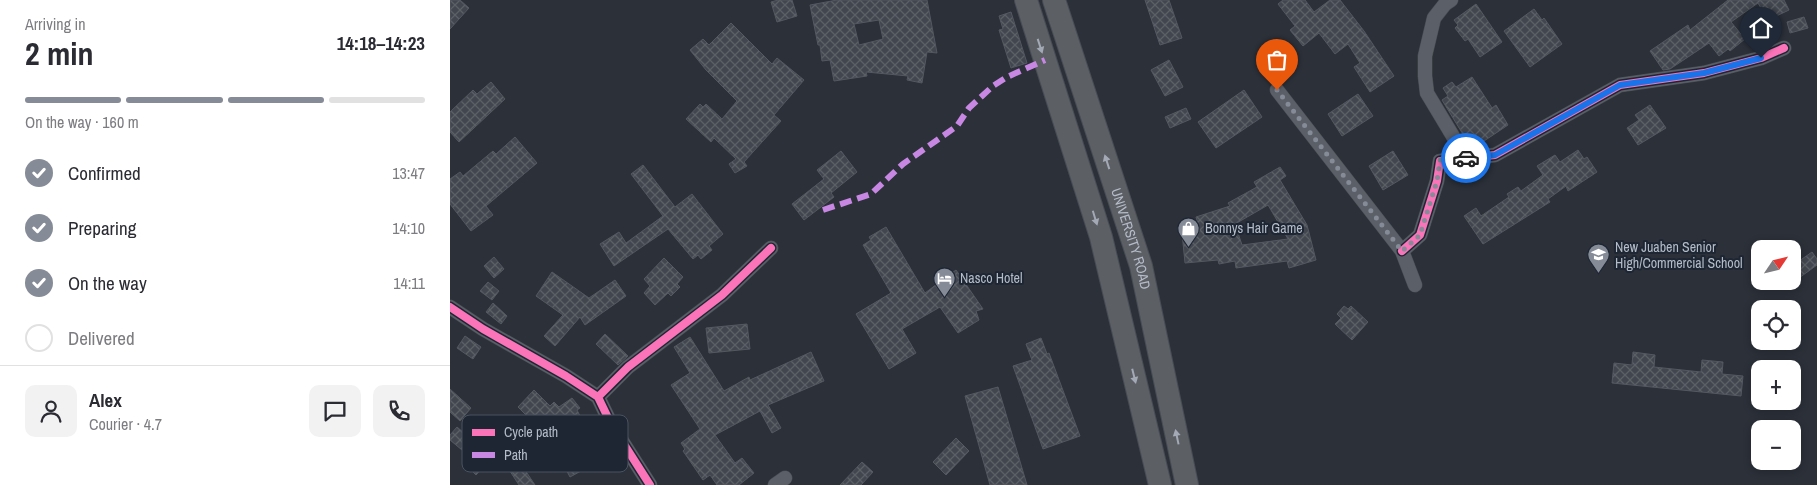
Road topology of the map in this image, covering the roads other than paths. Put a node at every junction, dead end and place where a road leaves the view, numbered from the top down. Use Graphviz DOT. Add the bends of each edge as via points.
graph roads {
  1 [pos="1026,0"];
  2 [pos="1054,0"];
  3 [pos="1451,0"];
  4 [pos="1784,48"];
  5 [pos="1277,90"];
  6 [pos="1466,158"];
  7 [pos="771,248"];
  8 [pos="1402,251"];
  9 [pos="1415,285"];
  10 [pos="450,307"];
  11 [pos="598,397"];
  12 [pos="607,415"];
  13 [pos="628,451"];
  14 [pos="650,485"];
  15 [pos="1160,485"];
  16 [pos="1187,485"];
  1 -- 15 [label="highway, UNIVERSITY ROAD, one-way" via="1101,238"];
  16 -- 2 [label="highway, UNIVERSITY ROAD, one-way" via="1141,266"];
  3 -- 6 [label="street" via="1434,18 1424,76 1426,94"];
  4 -- 6 [label="street" via="1761,58 1704,73 1620,85 1495,155"];
  5 -- 8 [label="street"];
  6 -- 8 [label="street" via="1440,160 1437,181 1420,235"];
  7 -- 11 [label="street" via="722,295 628,368"];
  8 -- 9 [label="street"];
  10 -- 11 [label="street"];
  11 -- 12 [label="street"];
  13 -- 14 [label="street"];
}
